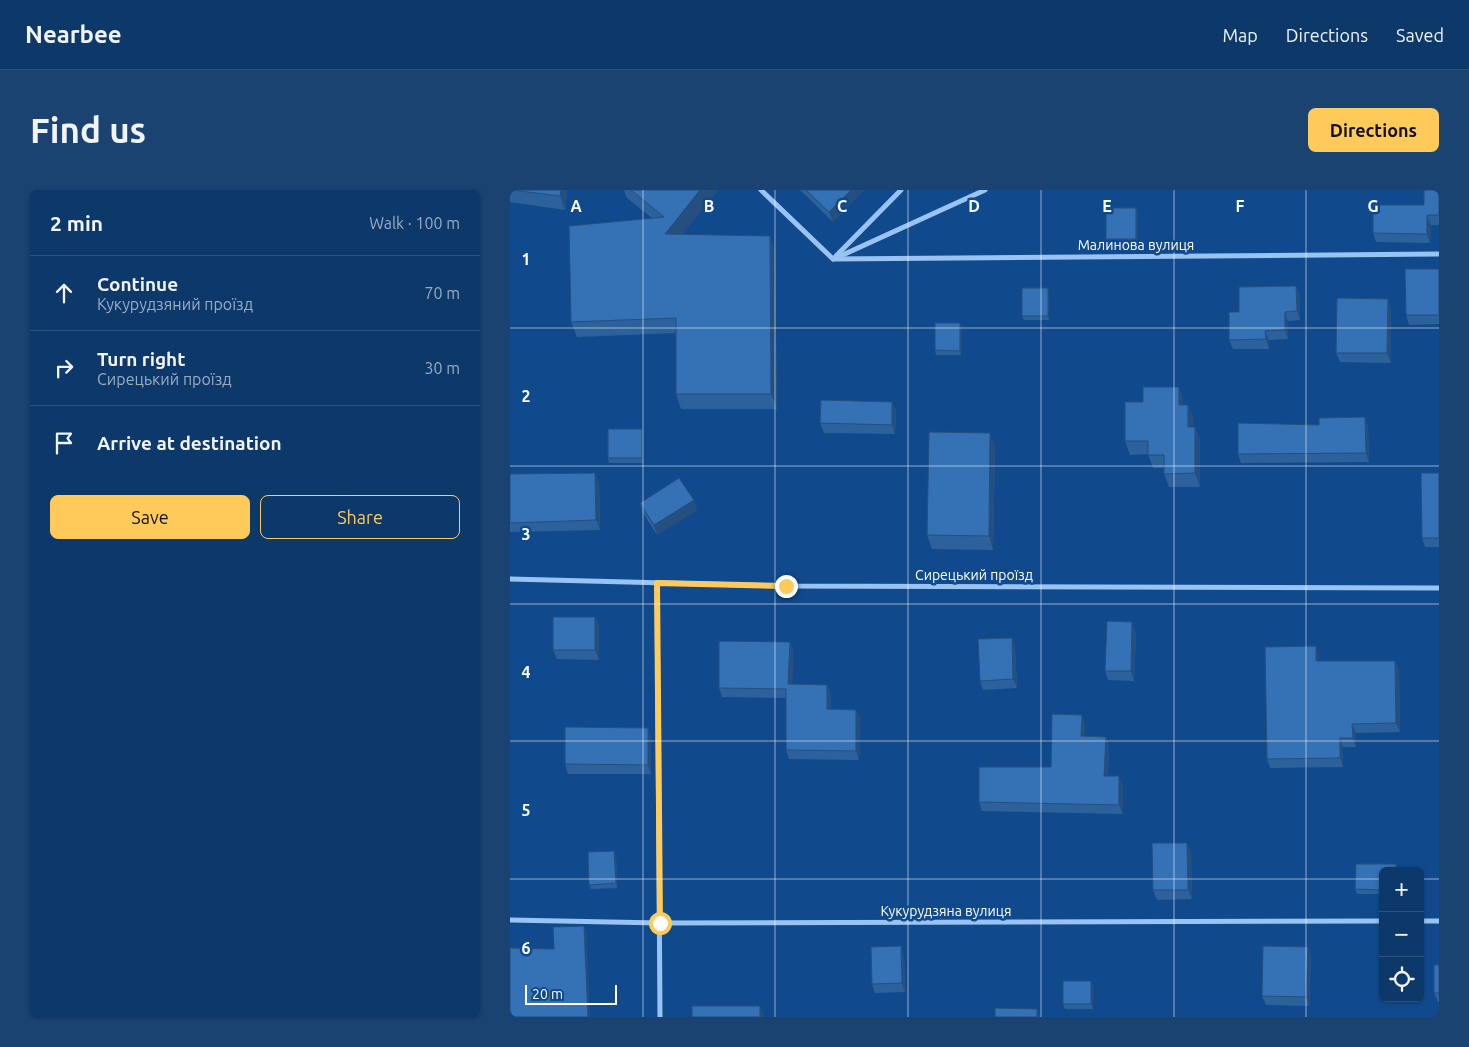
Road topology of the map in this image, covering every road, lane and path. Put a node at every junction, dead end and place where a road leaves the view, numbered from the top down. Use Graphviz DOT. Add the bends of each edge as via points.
graph roads {
  1 [pos="761,190"];
  2 [pos="901,190"];
  3 [pos="985,190"];
  4 [pos="1439,254"];
  5 [pos="833,259"];
  6 [pos="510,579"];
  7 [pos="657,583"];
  8 [pos="1439,588"];
  9 [pos="510,920"];
  10 [pos="1379,921"];
  11 [pos="1424,921"];
  12 [pos="1439,921"];
  13 [pos="660,923"];
  14 [pos="660,1017"];
  1 -- 5 [label="street"];
  2 -- 5 [label="street"];
  3 -- 5 [label="street"];
  4 -- 5 [label="street, Малинова вулиця"];
  6 -- 7 [label="street, Сирецький проїзд"];
  7 -- 8 [label="street, Сирецький проїзд"];
  7 -- 13 [label="street"];
  9 -- 13 [label="street, Кукурудзяна вулиця"];
  10 -- 13 [label="street, Кукурудзяна вулиця"];
  11 -- 12 [label="street"];
  13 -- 14 [label="street"];
}
